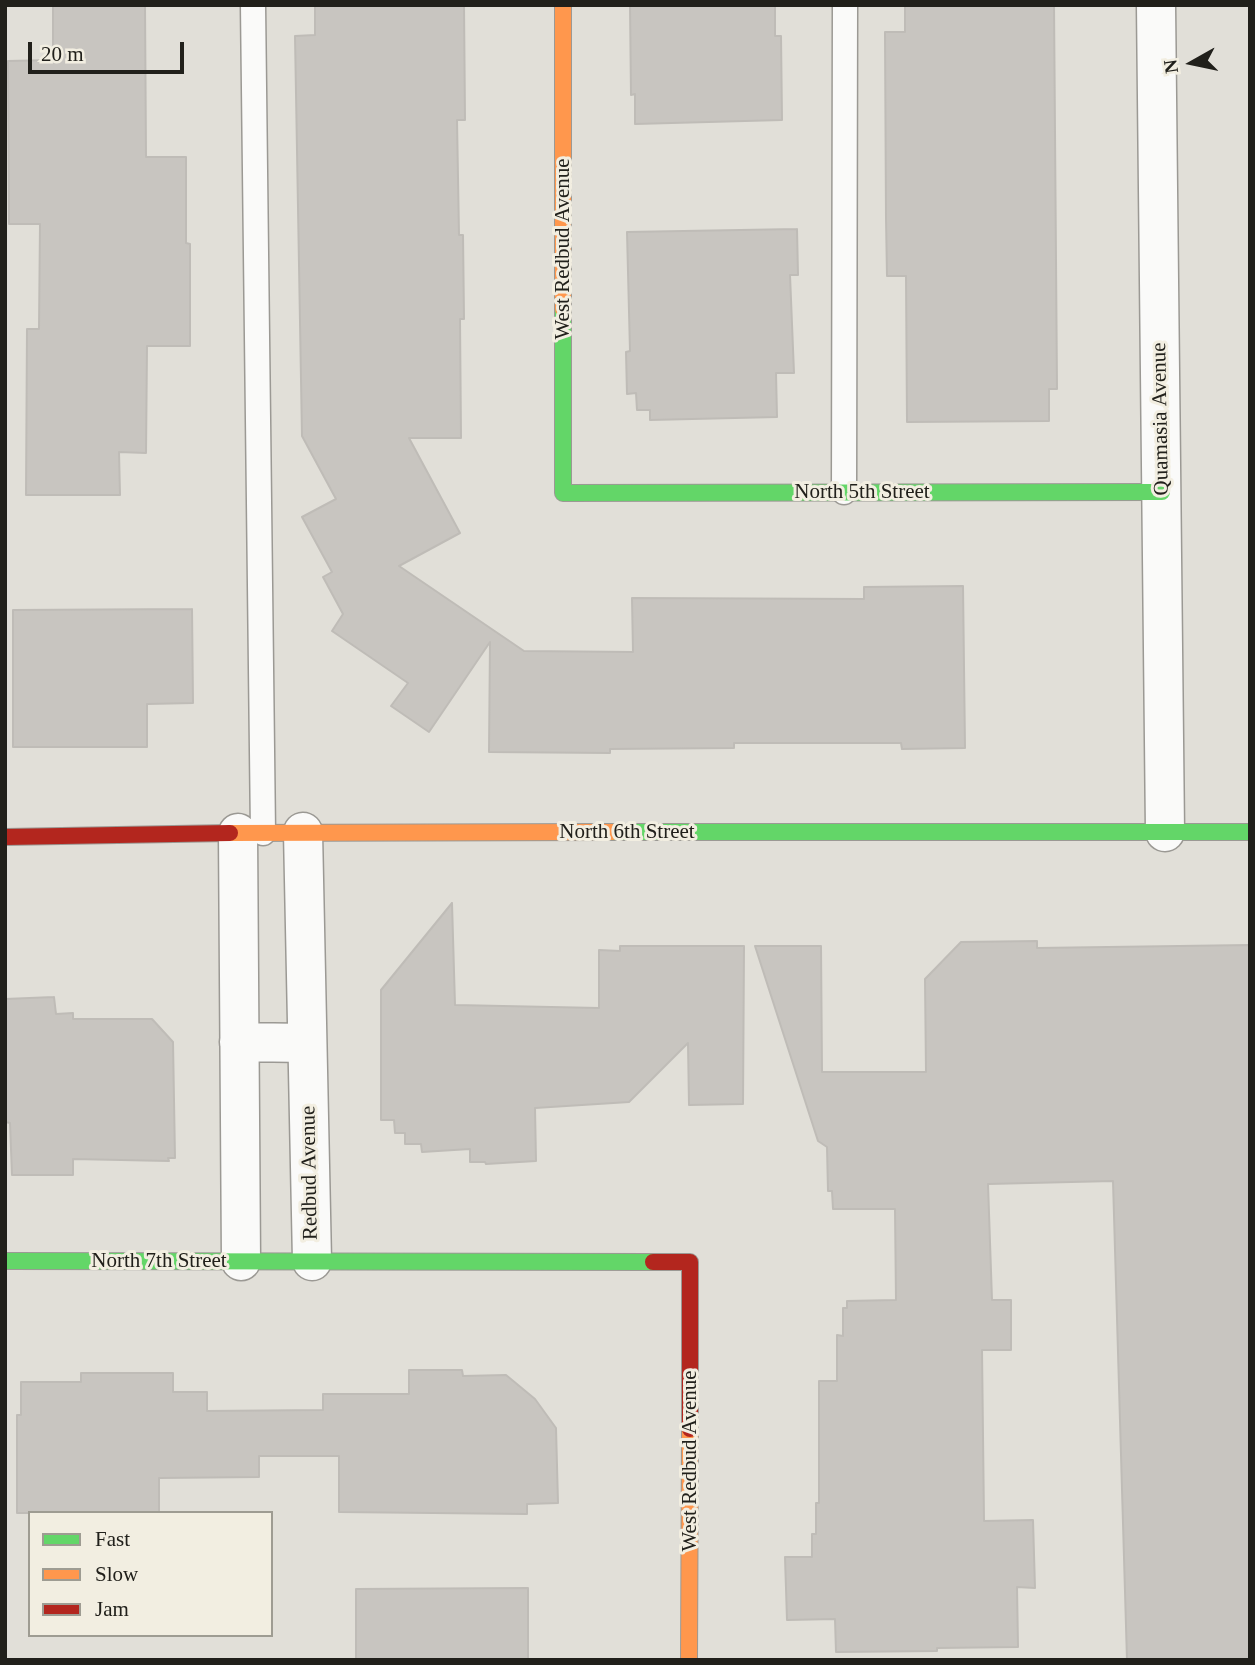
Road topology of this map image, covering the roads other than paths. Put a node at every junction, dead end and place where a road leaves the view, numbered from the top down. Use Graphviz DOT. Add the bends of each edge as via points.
graph roads {
  1 [pos="253,5"];
  2 [pos="563,5"];
  3 [pos="845,5"];
  4 [pos="1156,5"];
  5 [pos="844,492"];
  6 [pos="1162,492"];
  7 [pos="563,493"];
  8 [pos="303,832"];
  9 [pos="1165,832"];
  10 [pos="1250,832"];
  11 [pos="250,833"];
  12 [pos="5,837"];
  13 [pos="239,1042"];
  14 [pos="307,1043"];
  15 [pos="5,1261"];
  16 [pos="241,1261"];
  17 [pos="312,1261"];
  18 [pos="690,1262"];
  19 [pos="689,1660"];
  1 -- 11 [label="lane"];
  2 -- 7 [label="street, West Redbud Avenue"];
  3 -- 5 [label="lane"];
  4 -- 6 [label="street, Quamasia Avenue"];
  5 -- 6 [label="street, North 5th Street"];
  5 -- 7 [label="street, North 5th Street"];
  6 -- 9 [label="street, Quamasia Avenue"];
  8 -- 9 [label="street, North 6th Street"];
  8 -- 11 [label="street, North 6th Street"];
  8 -- 14 [label="street, Redbud Avenue"];
  9 -- 10 [label="street, North 6th Street"];
  11 -- 12 [label="street, North 6th Street"];
  11 -- 13 [label="street"];
  13 -- 14 [label="street"];
  13 -- 16 [label="street"];
  14 -- 17 [label="street, Redbud Avenue"];
  15 -- 16 [label="street, North 7th Street"];
  16 -- 17 [label="street, North 7th Street"];
  17 -- 18 [label="street, Redbud Avenue"];
  18 -- 19 [label="street, West Redbud Avenue"];
}
